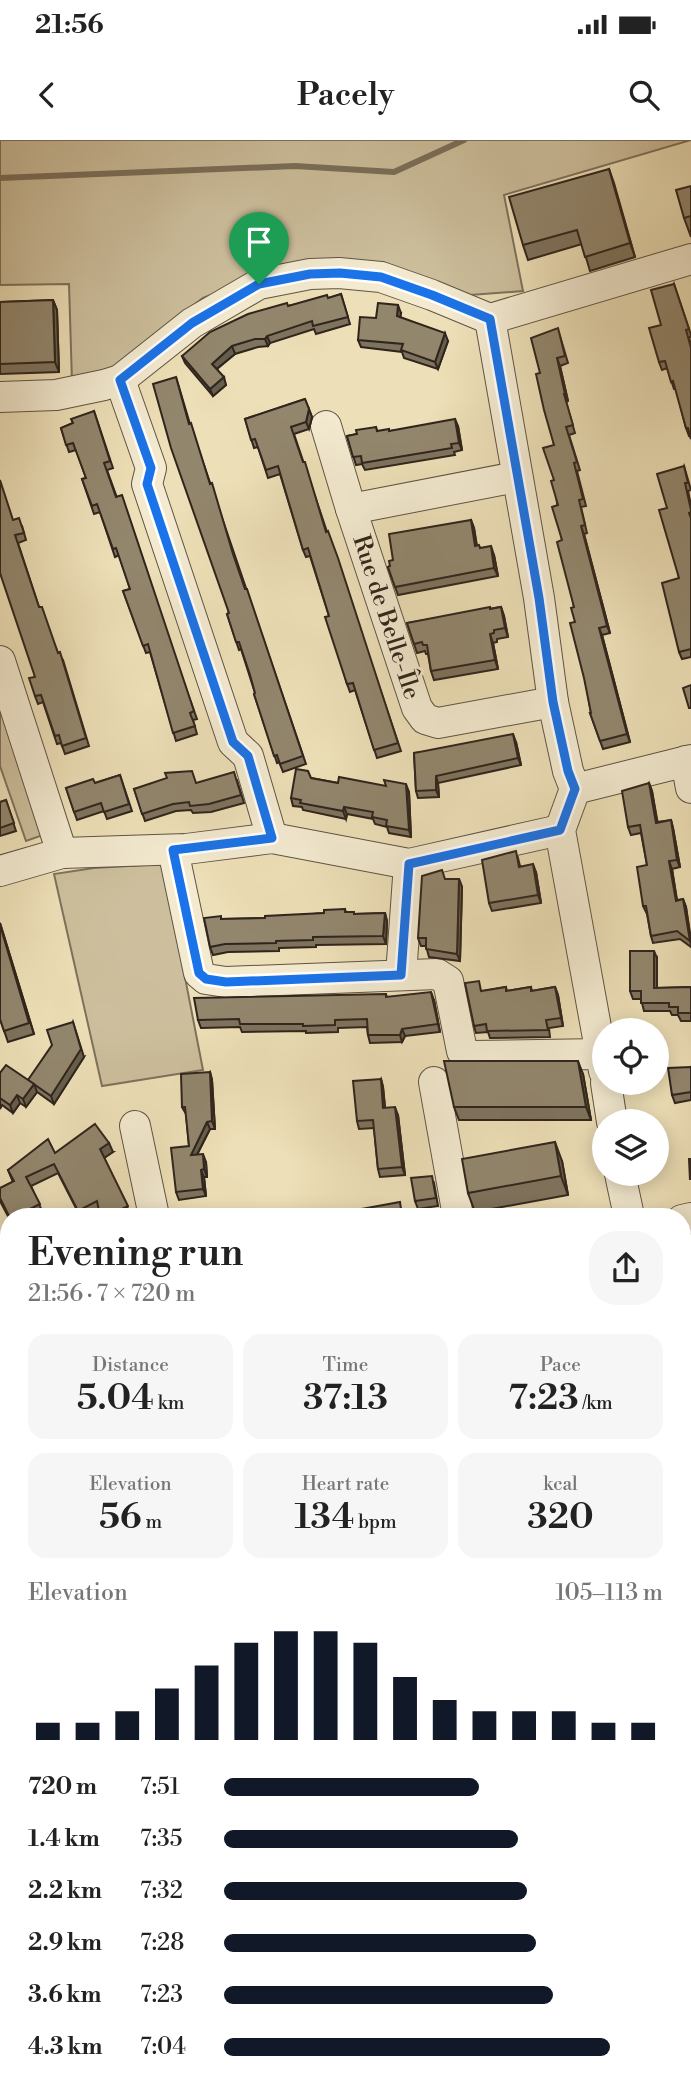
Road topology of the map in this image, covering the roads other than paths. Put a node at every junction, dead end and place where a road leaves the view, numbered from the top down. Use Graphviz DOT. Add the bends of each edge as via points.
graph roads {
  1 [pos="691,259"];
  2 [pos="490,319"];
  3 [pos="120,380"];
  4 [pos="0,397"];
  5 [pos="326,426"];
  6 [pos="516,477"];
  7 [pos="351,509"];
  8 [pos="0,661"];
  9 [pos="553,702"];
  10 [pos="689,770"];
  11 [pos="575,789"];
  12 [pos="560,830"];
  13 [pos="272,838"];
  14 [pos="173,850"];
  15 [pos="62,853"];
  16 [pos="409,864"];
  17 [pos="0,871"];
  18 [pos="401,975"];
  19 [pos="595,1018"];
  20 [pos="592,1068"];
  21 [pos="433,1082"];
  22 [pos="135,1126"];
  23 [pos="622,1186"];
  24 [pos="152,1208"];
  25 [pos="457,1208"];
  26 [pos="626,1208"];
  1 -- 2 [label="street"];
  2 -- 3 [label="street" via="381,277 310,274 259,284 192,323"];
  2 -- 6 [label="street"];
  3 -- 4 [label="street" via="56,395"];
  3 -- 13 [label="street" via="151,468 147,484 155,510 233,742 248,756"];
  5 -- 7 [label="street, Rue de Belle-Île"];
  6 -- 7 [label="street, Rue de Belle-Île"];
  6 -- 9 [label="street"];
  7 -- 9 [label="street, Rue de Belle-Île" via="417,708 425,719 438,723"];
  8 -- 15 [label="street"];
  9 -- 11 [label="street"];
  10 -- 11 [label="street"];
  11 -- 12 [label="street"];
  12 -- 16 [label="street"];
  12 -- 19 [label="street"];
  13 -- 14 [label="street"];
  13 -- 16 [label="street"];
  14 -- 15 [label="street"];
  14 -- 18 [label="street" via="199,973 206,979"];
  15 -- 17 [label="street"];
  16 -- 18 [label="street"];
  18 -- 20 [label="street" via="437,974 448,981 459,1045 472,1056"];
  21 -- 25 [label="street"];
  22 -- 24 [label="street"];
  23 -- 26 [label="street"];
}
